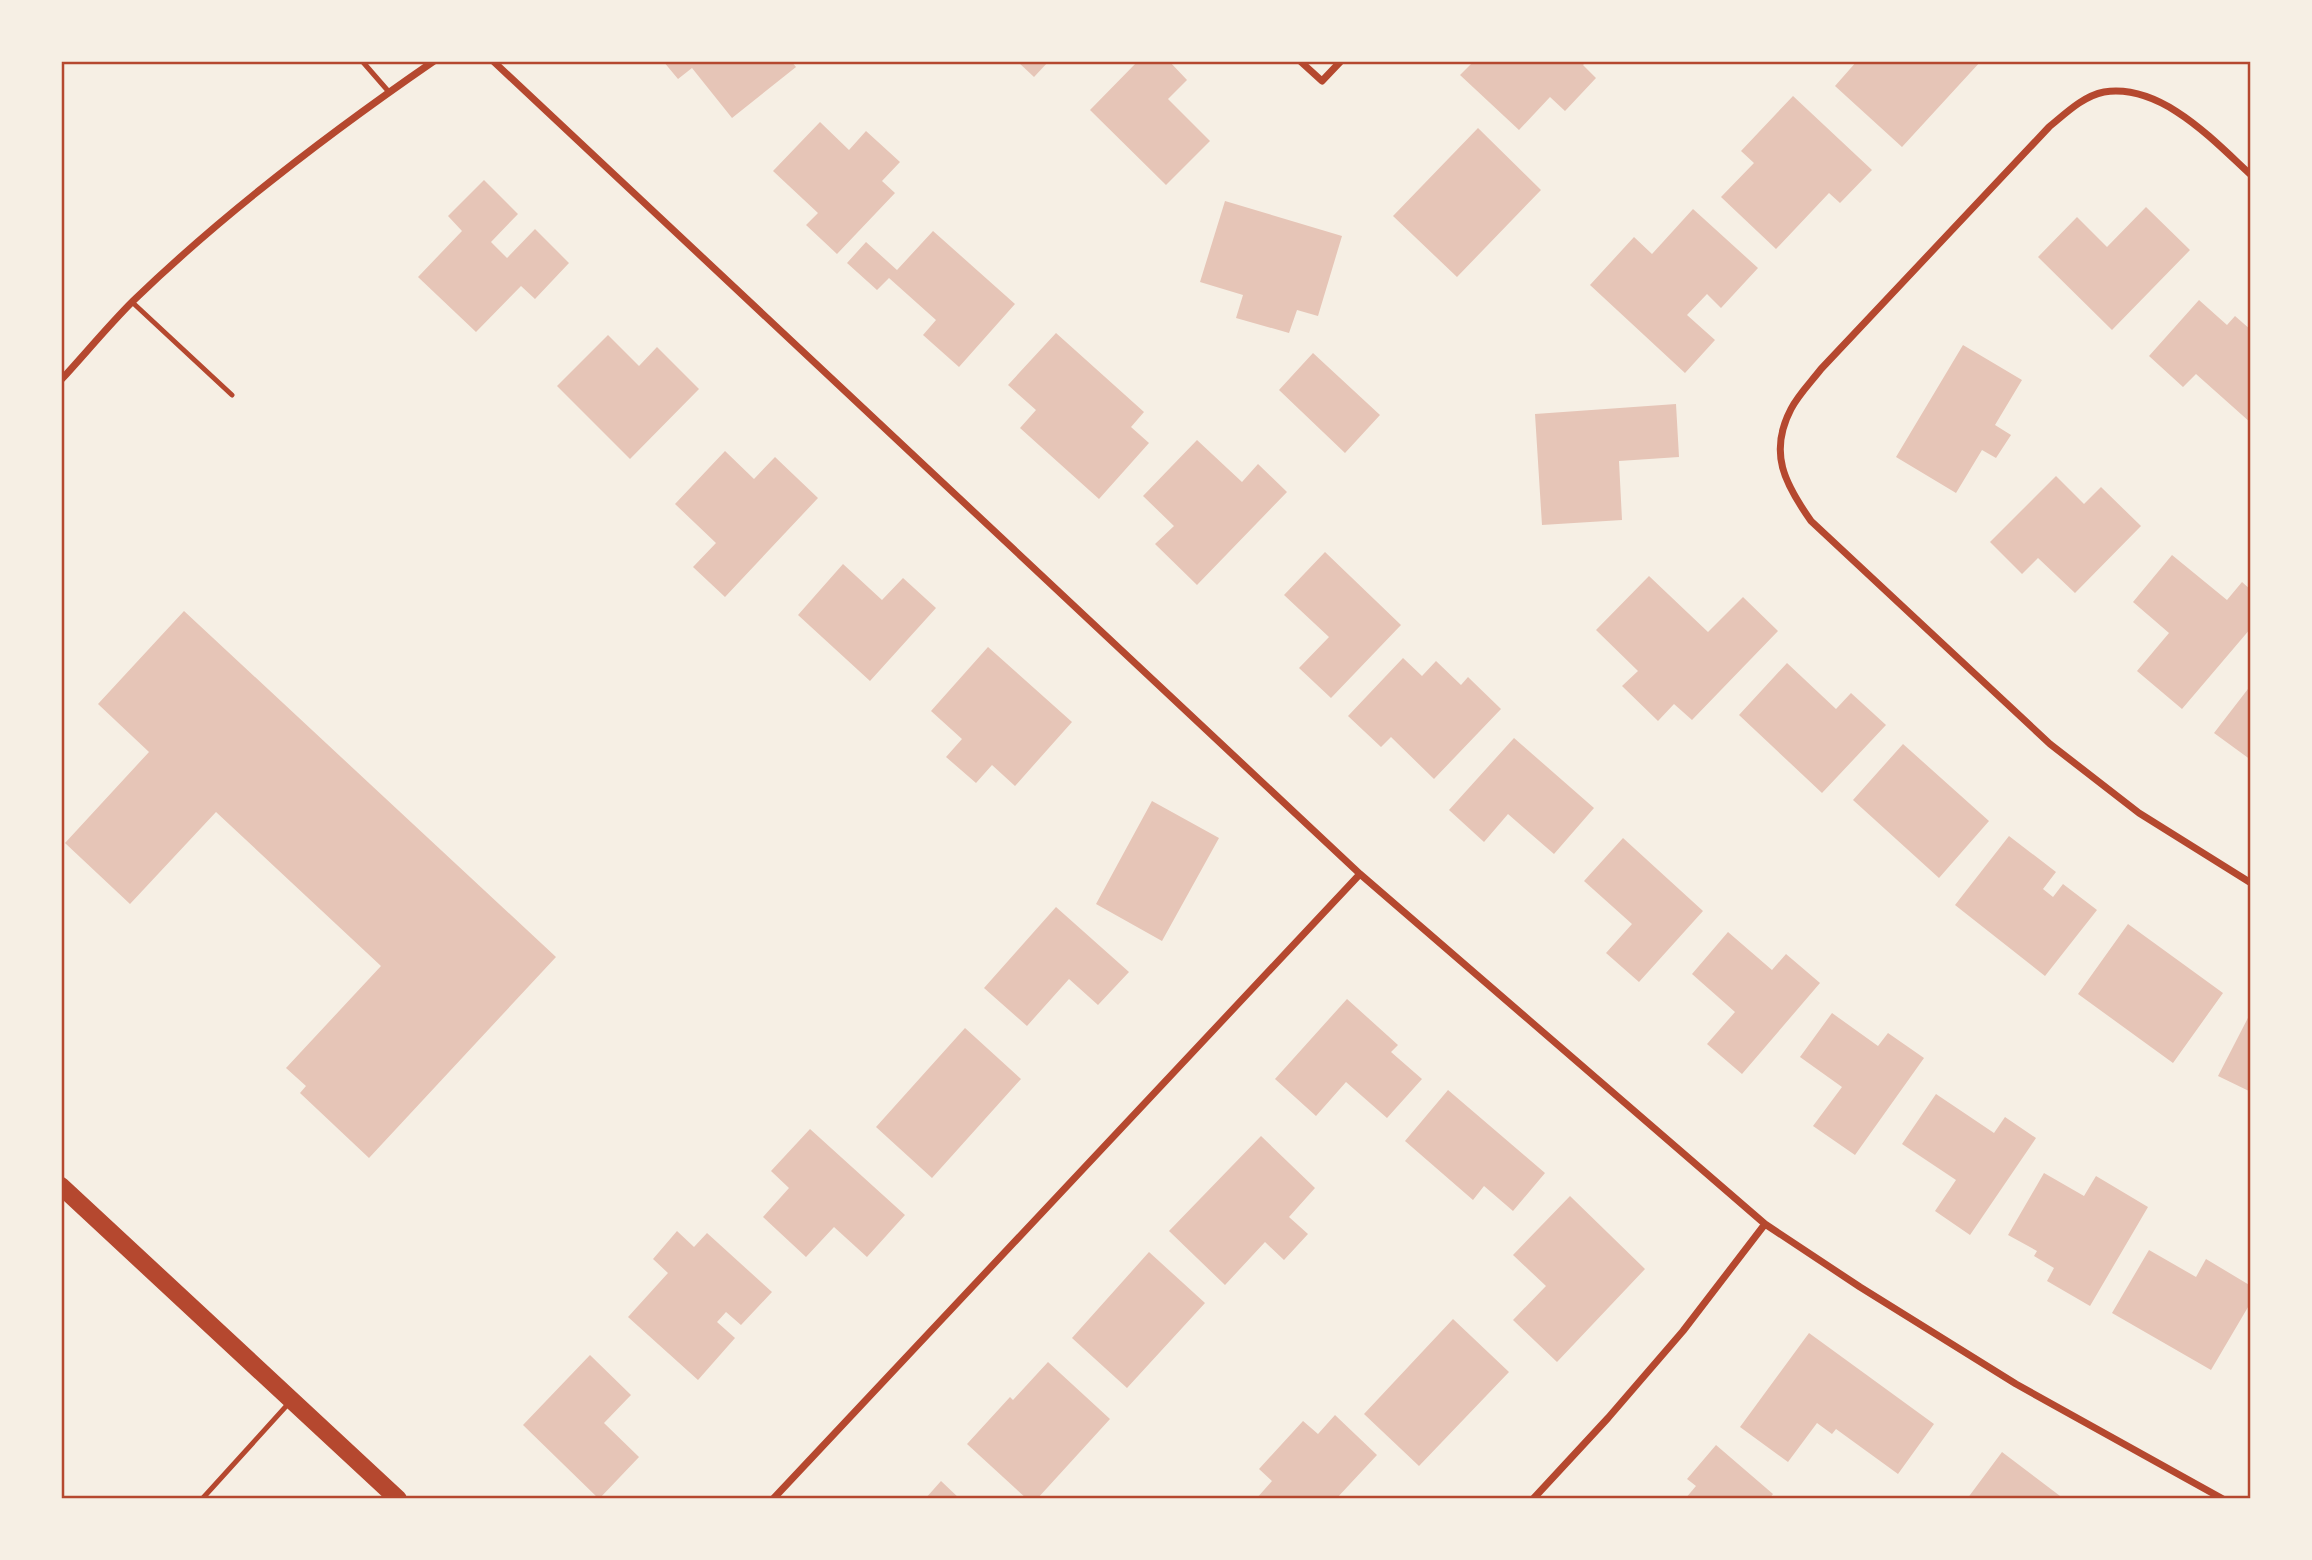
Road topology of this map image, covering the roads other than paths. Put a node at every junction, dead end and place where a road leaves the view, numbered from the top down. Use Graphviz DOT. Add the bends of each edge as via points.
graph roads {
  1 [pos="362,61"];
  2 [pos="434,61"];
  3 [pos="493,61"];
  4 [pos="1300,61"];
  5 [pos="1341,61"];
  6 [pos="389,92"];
  7 [pos="2251,175"];
  8 [pos="132,302"];
  9 [pos="61,380"];
  10 [pos="232,395"];
  11 [pos="1360,874"];
  12 [pos="2251,883"];
  13 [pos="61,1186"];
  14 [pos="1765,1224"];
  15 [pos="292,1400"];
  16 [pos="202,1499"];
  17 [pos="398,1499"];
  18 [pos="774,1499"];
  19 [pos="1532,1499"];
  20 [pos="2223,1499"];
  1 -- 6 [label="lane"];
  2 -- 6 [label="street"];
  3 -- 11 [label="street"];
  4 -- 5 [label="street" via="1322,81"];
  6 -- 8 [label="street" via="248,198"];
  7 -- 12 [label="street" via="2200,127 2136,92 2103,92 2082,101 2049,127 1821,369 1792,407 1780,434 1781,465 1791,494 1811,521 2050,744 2139,813"];
  8 -- 9 [label="street"];
  8 -- 10 [label="lane"];
  11 -- 14 [label="street"];
  11 -- 18 [label="street"];
  13 -- 15 [label="main road"];
  14 -- 19 [label="street" via="1683,1331"];
  14 -- 20 [label="street" via="2016,1384"];
  15 -- 16 [label="lane"];
  15 -- 17 [label="main road"];
}
